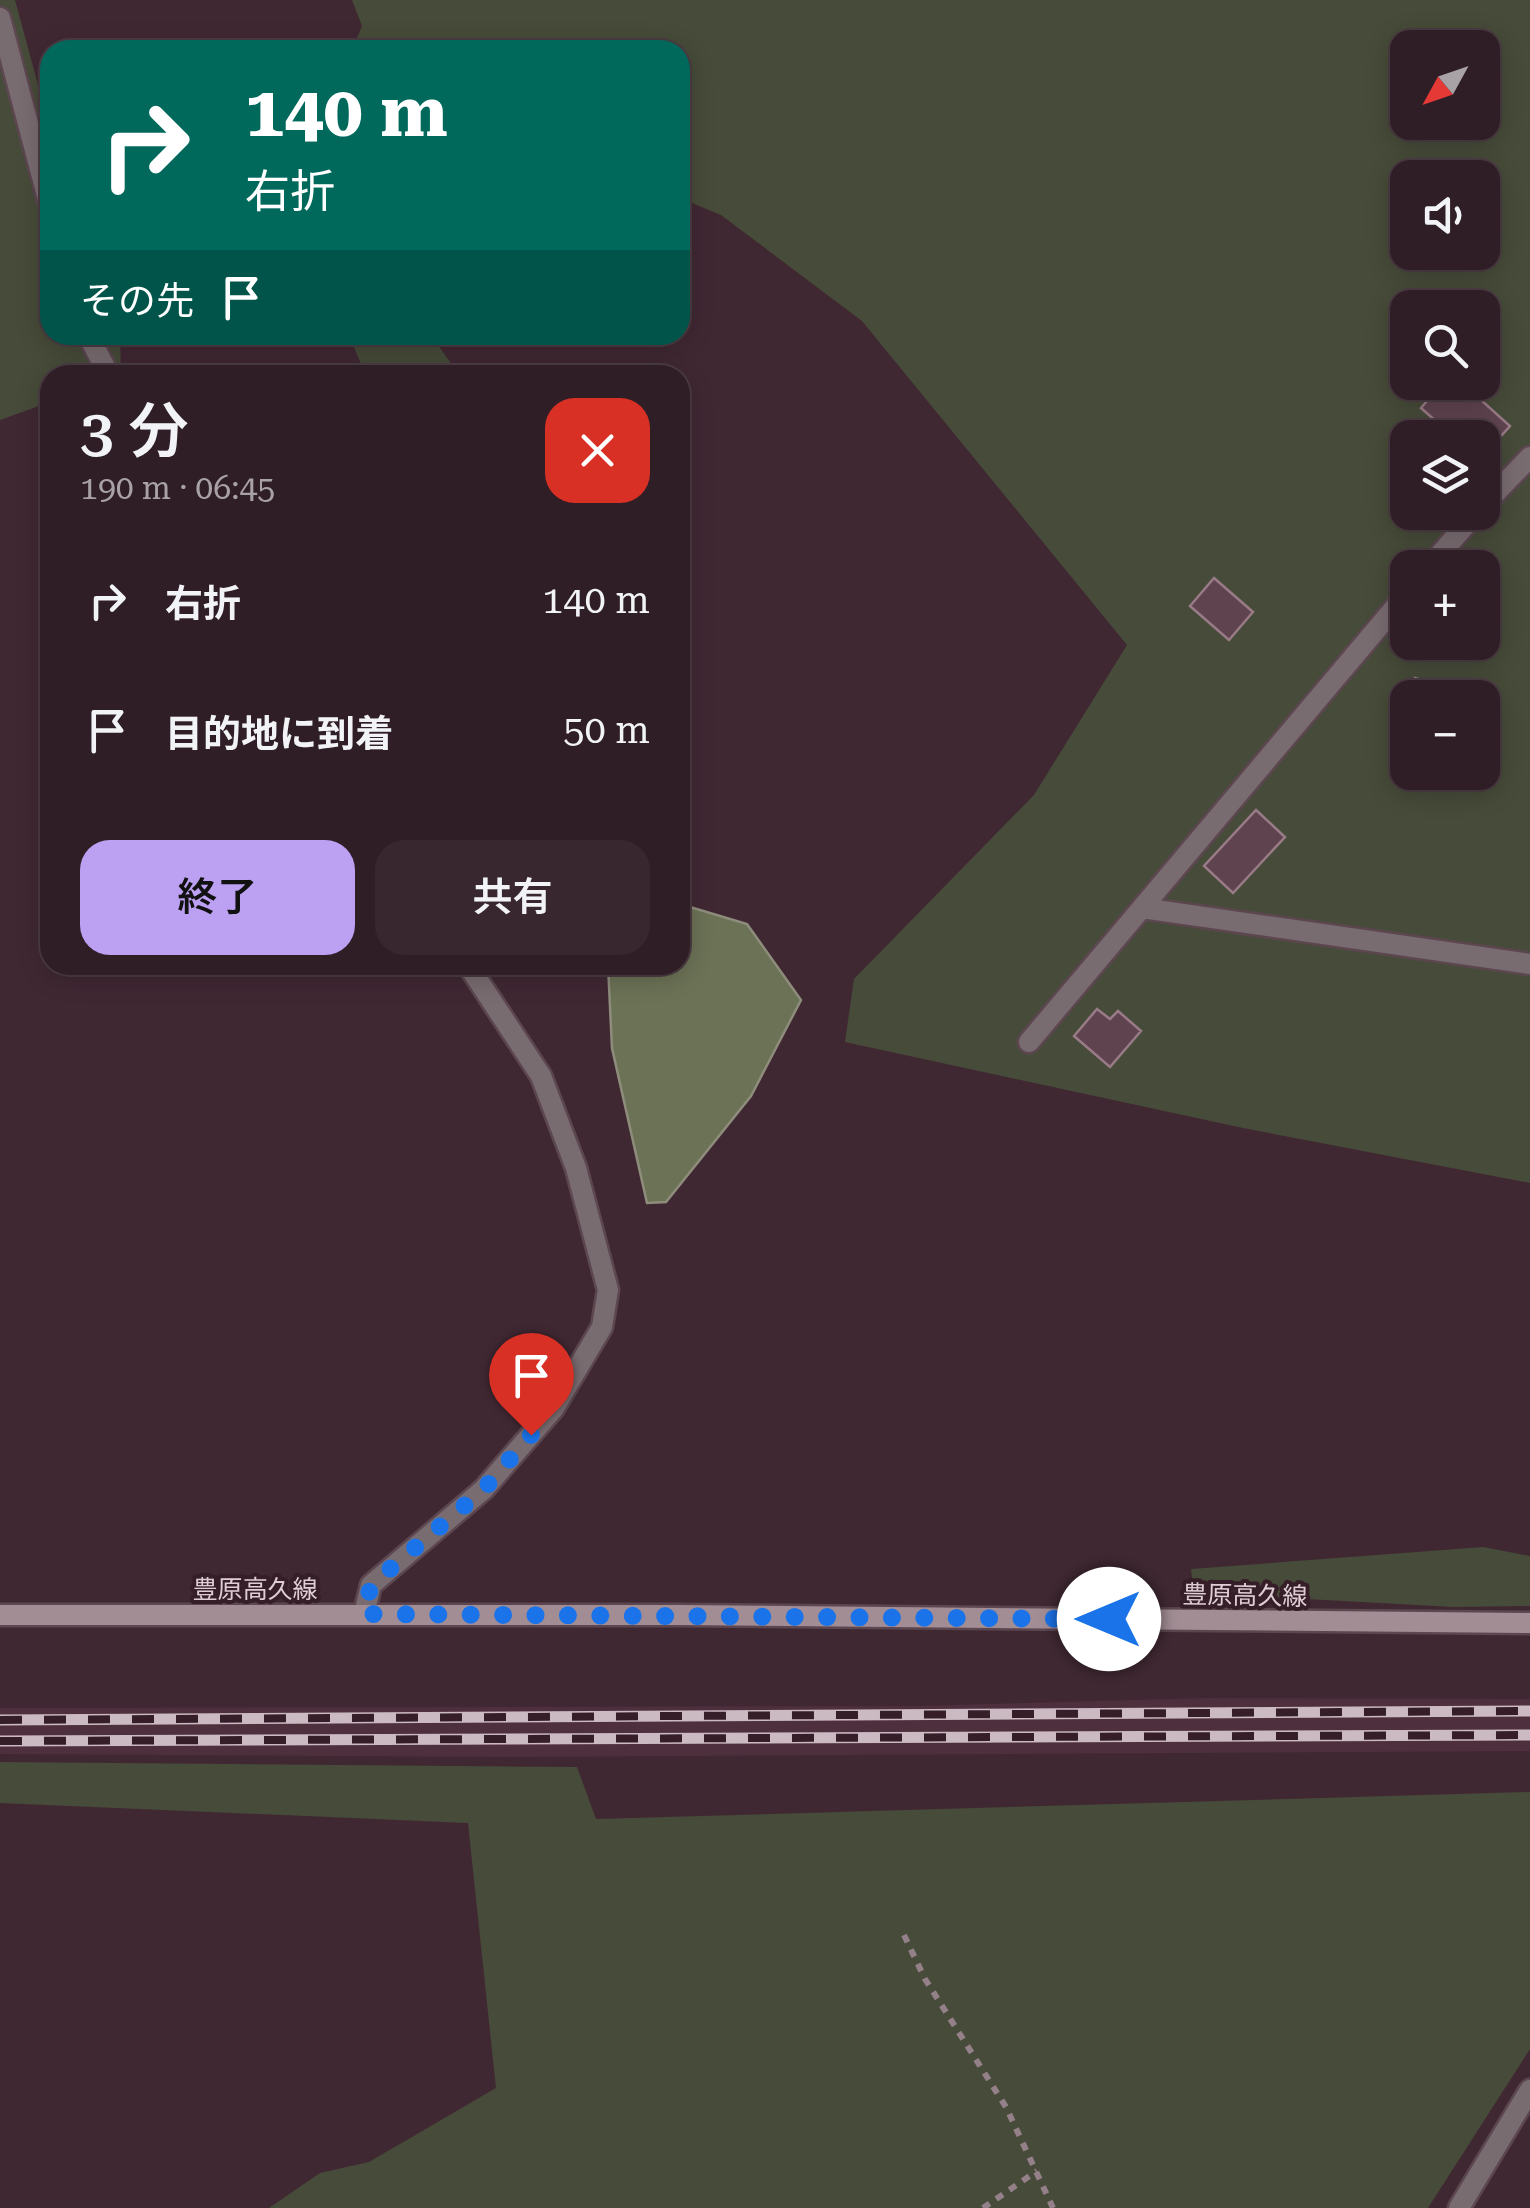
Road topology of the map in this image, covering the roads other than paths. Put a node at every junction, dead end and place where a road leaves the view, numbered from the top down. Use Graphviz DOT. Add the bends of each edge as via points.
graph roads {
  1 [pos="0,18"];
  2 [pos="40,169"];
  3 [pos="1530,456"];
  4 [pos="1500,488"];
  5 [pos="1461,530"];
  6 [pos="1444,550"];
  7 [pos="1390,613"];
  8 [pos="1142,908"];
  9 [pos="1530,964"];
  10 [pos="475,975"];
  11 [pos="1029,1042"];
  12 [pos="364,1614"];
  13 [pos="0,1615"];
  14 [pos="1530,1624"];
  15 [pos="1530,2090"];
  16 [pos="1458,2208"];
  1 -- 2 [label="street"];
  3 -- 4 [label="street"];
  5 -- 6 [label="street"];
  7 -- 8 [label="street"];
  8 -- 9 [label="street"];
  8 -- 11 [label="street"];
  10 -- 12 [label="street" via="542,1076 576,1168 608,1290 602,1327 554,1408 484,1489 371,1585"];
  12 -- 13 [label="main road, 豊原高久線"];
  12 -- 14 [label="main road, 豊原高久線"];
  15 -- 16 [label="street"];
}
